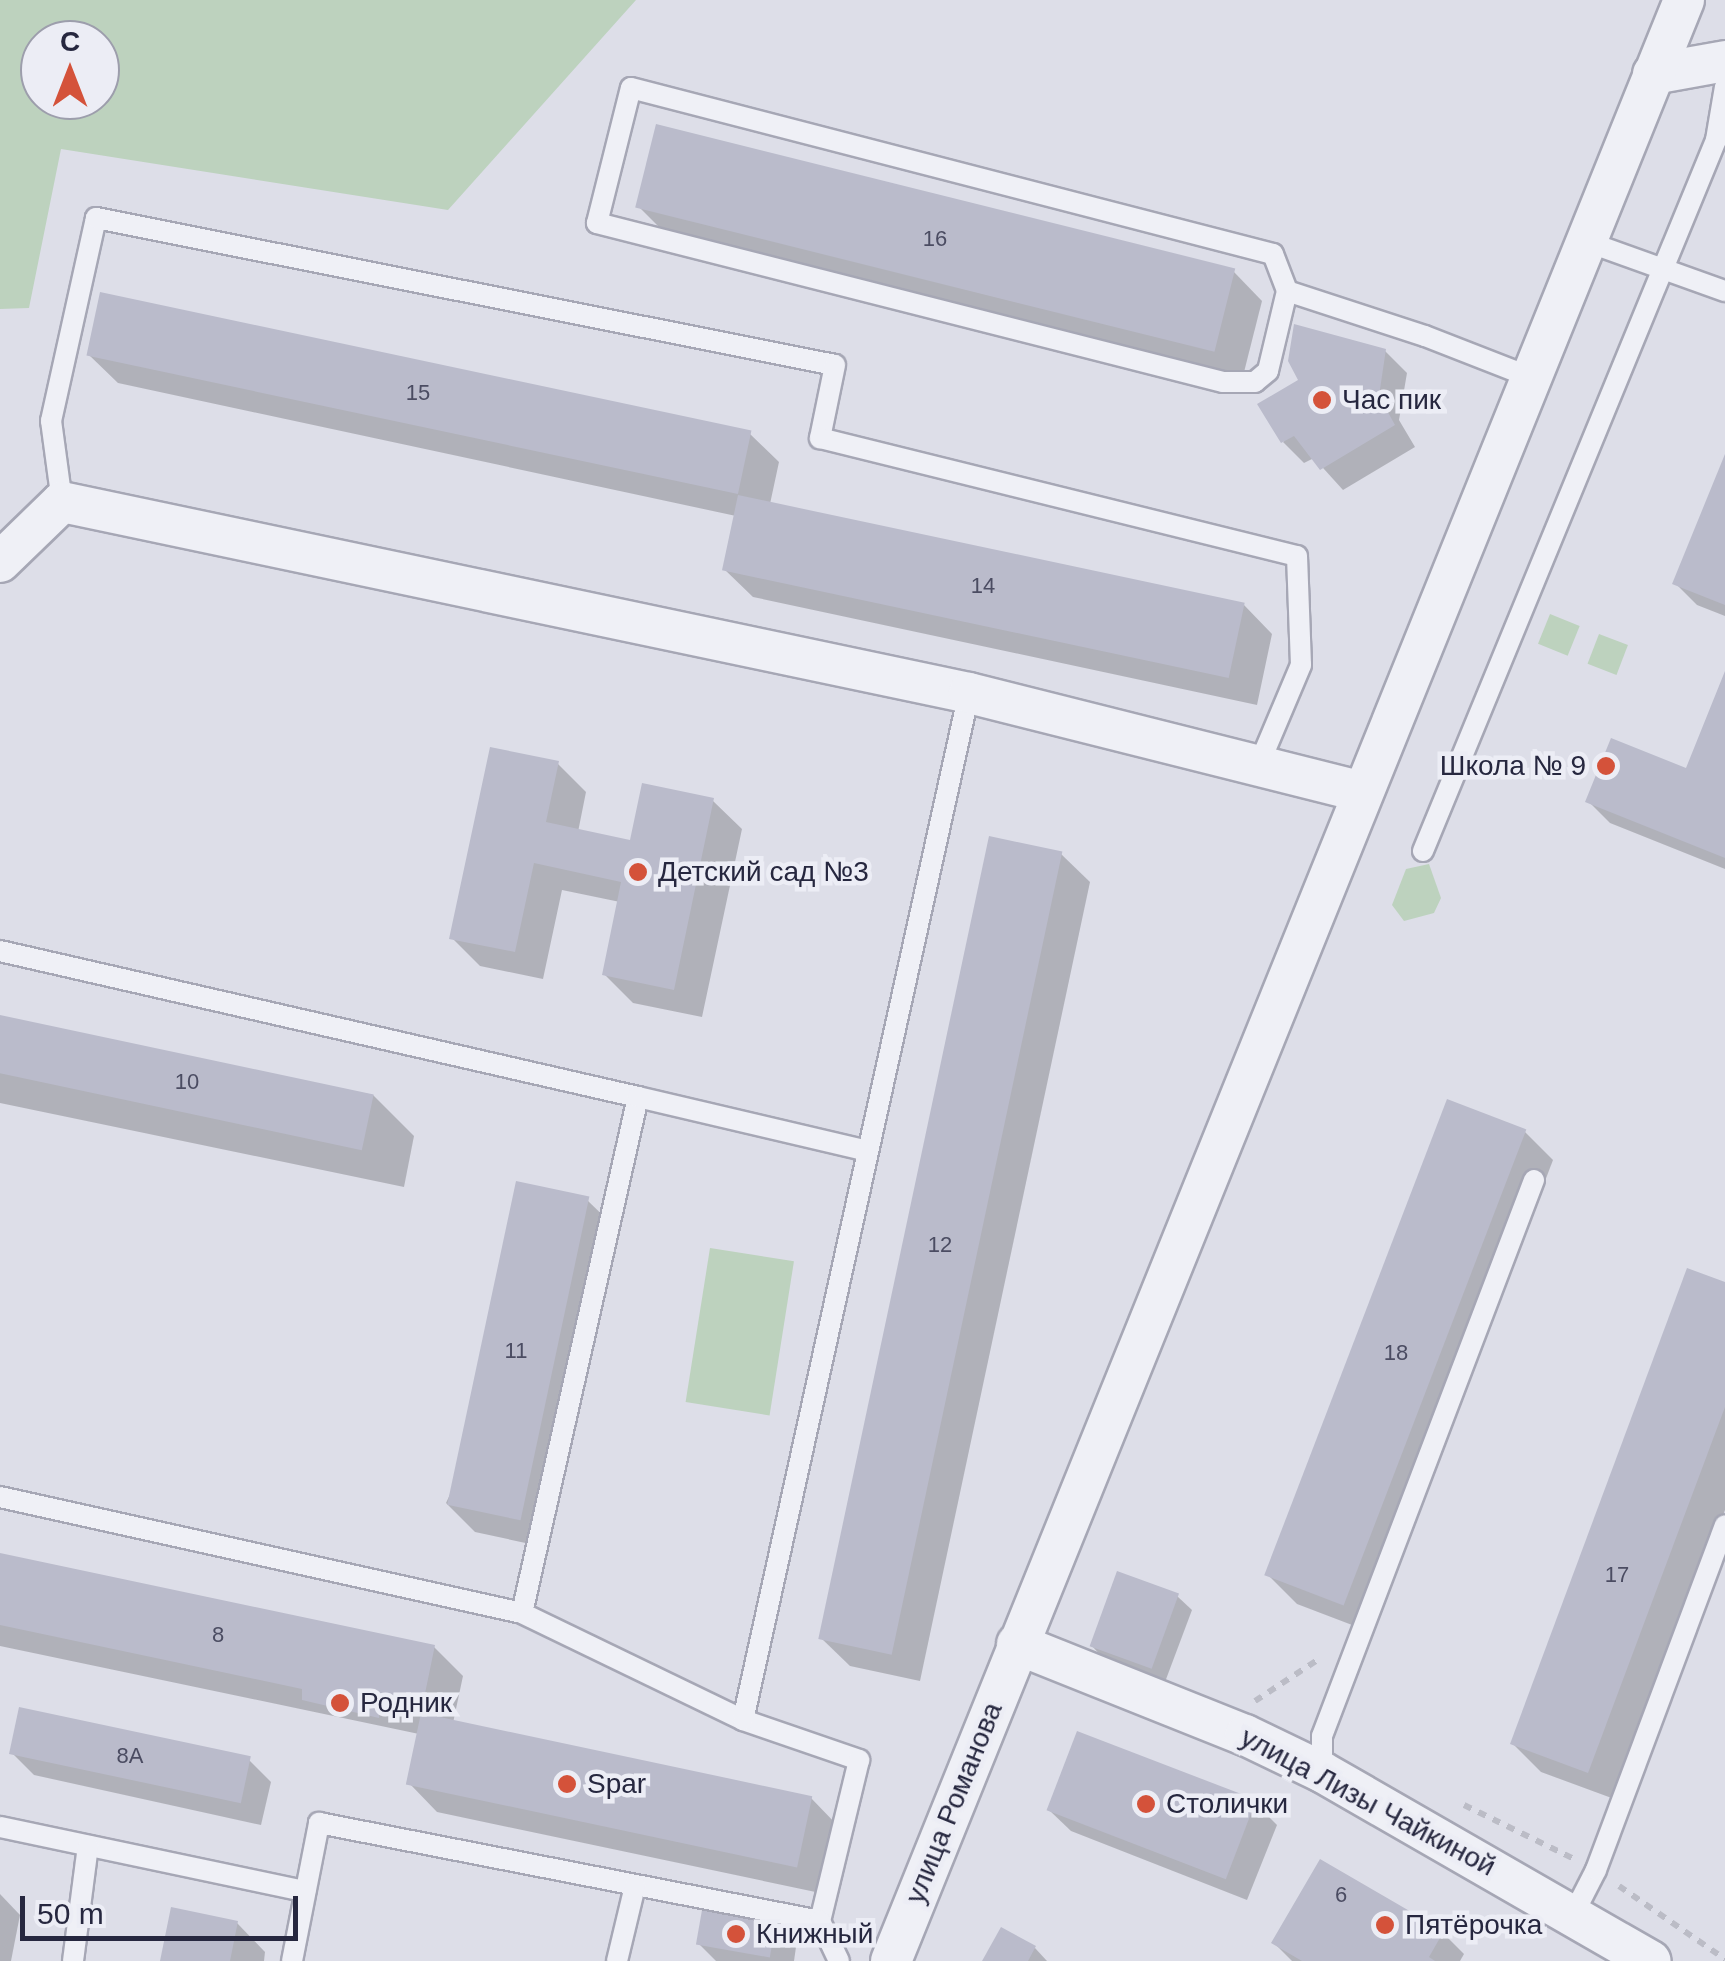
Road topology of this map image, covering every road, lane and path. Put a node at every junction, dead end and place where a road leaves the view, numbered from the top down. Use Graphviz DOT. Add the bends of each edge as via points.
graph roads {
  1 [pos="1684,0"];
  2 [pos="1725,61"];
  3 [pos="1653,74"];
  4 [pos="1725,87"];
  5 [pos="1585,241"];
  6 [pos="1663,269"];
  7 [pos="1287,291"];
  8 [pos="1725,291"];
  9 [pos="1530,377"];
  10 [pos="62,502"];
  11 [pos="0,562"];
  12 [pos="969,693"];
  13 [pos="1260,762"];
  14 [pos="1362,792"];
  15 [pos="1422,851"];
  16 [pos="0,951"];
  17 [pos="638,1097"];
  18 [pos="868,1150"];
  19 [pos="1534,1180"];
  20 [pos="0,1497"];
  21 [pos="1725,1525"];
  22 [pos="522,1613"];
  23 [pos="1358,1638"];
  24 [pos="1017,1644"];
  25 [pos="742,1720"];
  26 [pos="1245,1735"];
  27 [pos="1322,1772"];
  28 [pos="0,1827"];
  29 [pos="88,1846"];
  30 [pos="635,1886"];
  31 [pos="305,1891"];
  32 [pos="1574,1913"];
  33 [pos="820,1921"];
  34 [pos="73,1961"];
  35 [pos="292,1961"];
  36 [pos="617,1961"];
  37 [pos="839,1961"];
  38 [pos="891,1961"];
  39 [pos="1652,1961"];
  1 -- 3 [label="street, улица Романова"];
  2 -- 3 [label="street"];
  3 -- 5 [label="street, улица Романова"];
  4 -- 6 [label="lane" via="1716,140"];
  5 -- 6 [label="lane"];
  5 -- 9 [label="street, улица Романова"];
  6 -- 8 [label="lane"];
  6 -- 15 [label="lane"];
  7 -- 7 [label="lane" via="1273,254 631,88 598,223 1222,382 1255,382 1268,371"];
  7 -- 9 [label="lane"];
  9 -- 14 [label="street, улица Романова"];
  10 -- 11 [label="street"];
  10 -- 12 [label="street"];
  10 -- 13 [label="lane" via="51,421 96,218 836,365 820,438 1296,556 1301,665"];
  12 -- 13 [label="street"];
  12 -- 18 [label="lane"];
  13 -- 14 [label="street"];
  14 -- 24 [label="street, улица Романова"];
  16 -- 17 [label="lane"];
  17 -- 18 [label="lane"];
  17 -- 22 [label="lane"];
  18 -- 25 [label="lane"];
  19 -- 23 [label="lane"];
  20 -- 22 [label="lane"];
  21 -- 32 [label="lane"];
  22 -- 25 [label="lane"];
  23 -- 26 [label="path" via="1250,1705"];
  23 -- 27 [label="lane" via="1322,1736"];
  24 -- 26 [label="street, улица Лизы Чайкиной"];
  24 -- 38 [label="street, улица Романова"];
  25 -- 33 [label="lane" via="859,1760"];
  26 -- 27 [label="street, улица Лизы Чайкиной"];
  27 -- 32 [label="street, улица Лизы Чайкиной"];
  28 -- 29 [label="lane"];
  29 -- 31 [label="lane"];
  29 -- 34 [label="lane"];
  30 -- 31 [label="lane" via="319,1823"];
  30 -- 33 [label="lane"];
  30 -- 36 [label="lane"];
  31 -- 35 [label="lane"];
  32 -- 39 [label="street, улица Лизы Чайкиной"];
  33 -- 37 [label="lane"];
}
